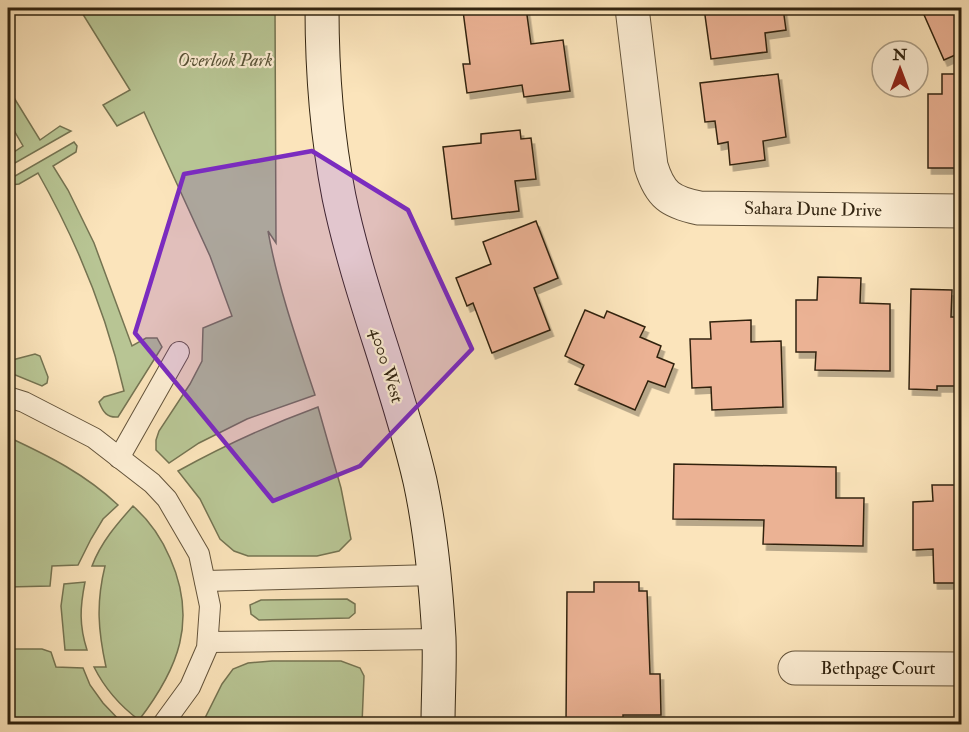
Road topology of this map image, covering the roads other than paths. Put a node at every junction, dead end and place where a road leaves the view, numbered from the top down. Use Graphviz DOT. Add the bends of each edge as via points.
graph roads {
  1 [pos="322,8"];
  2 [pos="632,8"];
  3 [pos="962,210"];
  4 [pos="179,352"];
  5 [pos="8,397"];
  6 [pos="119,458"];
  7 [pos="434,575"];
  8 [pos="205,581"];
  9 [pos="439,639"];
  10 [pos="208,642"];
  11 [pos="795,668"];
  12 [pos="962,669"];
  13 [pos="163,724"];
  14 [pos="438,724"];
  1 -- 7 [label="main road, 4000 West" via="324,86 339,196 419,480"];
  2 -- 3 [label="main road, Sahara Dune Drive" via="651,166 656,182 667,196 682,205 699,208"];
  4 -- 6 [label="lane"];
  5 -- 6 [label="lane" via="94,438"];
  6 -- 8 [label="lane" via="167,500 199,554"];
  7 -- 8 [label="lane"];
  7 -- 9 [label="main road, 4000 West"];
  8 -- 10 [label="lane" via="210,606"];
  9 -- 10 [label="lane"];
  9 -- 14 [label="main road, 4000 West"];
  10 -- 13 [label="lane" via="190,687"];
  11 -- 12 [label="main road, Bethpage Court"];
}
